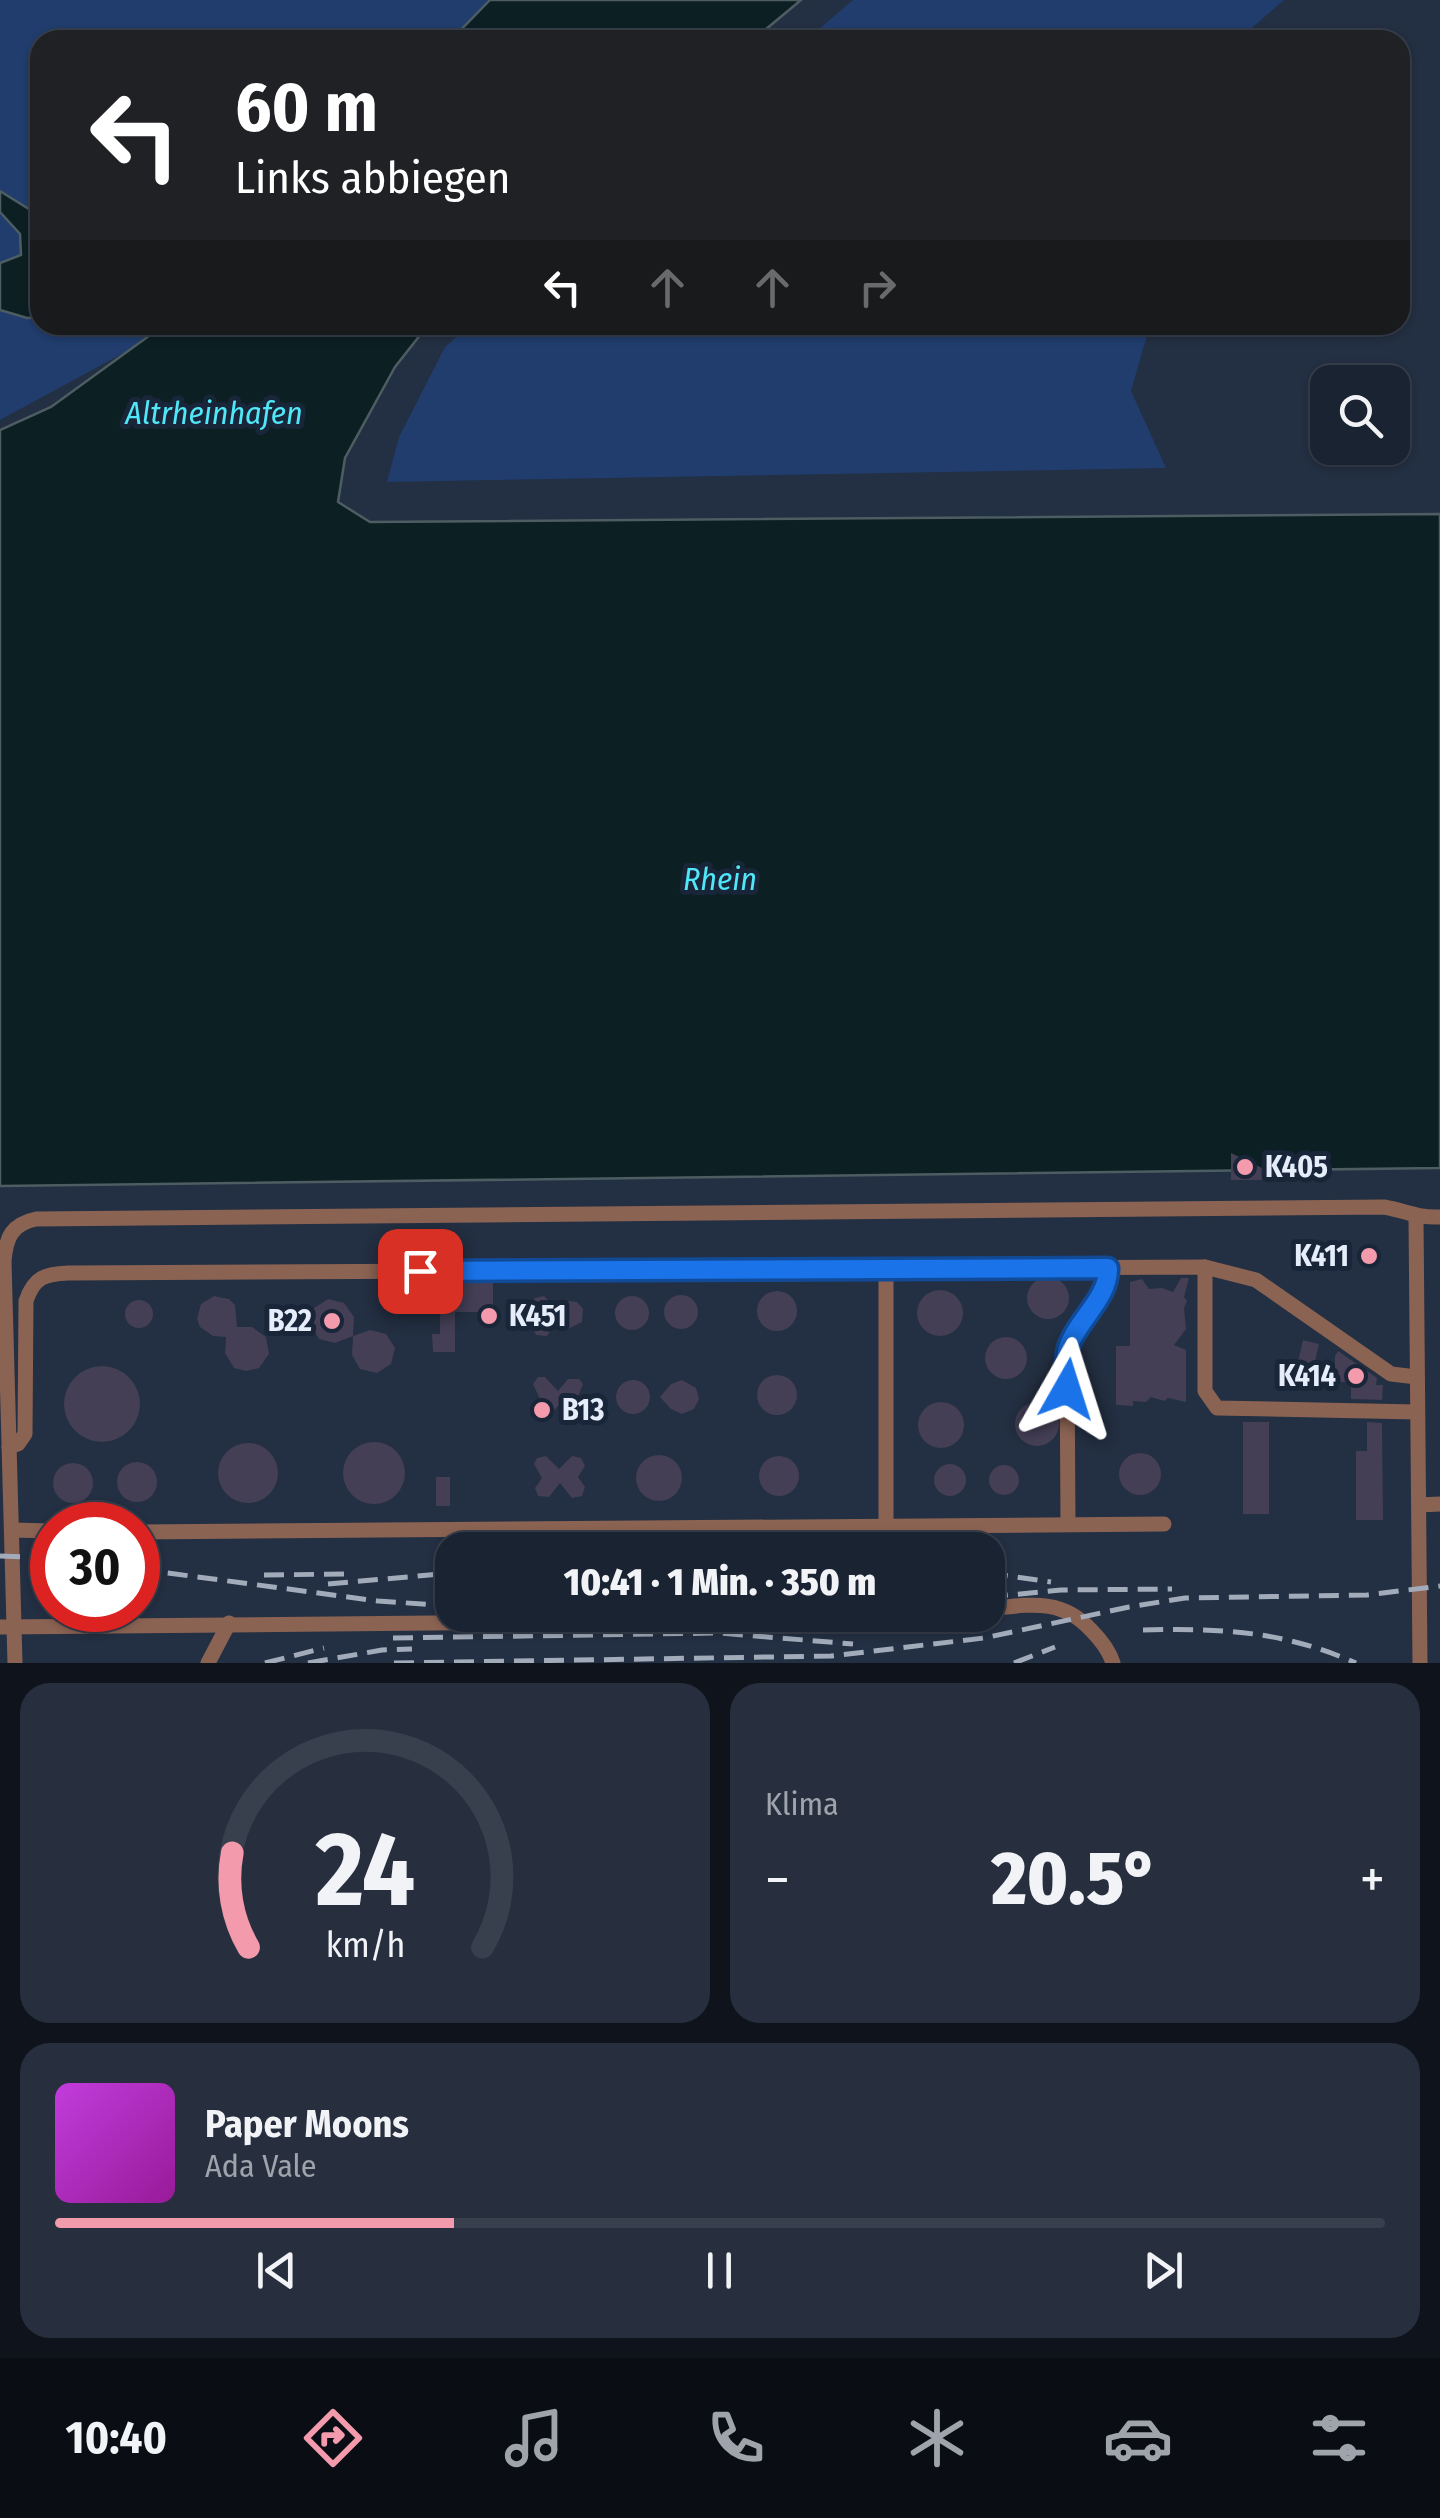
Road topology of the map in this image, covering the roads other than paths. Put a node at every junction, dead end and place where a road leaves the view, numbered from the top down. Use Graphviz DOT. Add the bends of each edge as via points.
graph roads {
  1 [pos="1440,1217"];
  2 [pos="1416,1218"];
  3 [pos="5,1229"];
  4 [pos="1205,1267"];
  5 [pos="1108,1268"];
  6 [pos="886,1269"];
  7 [pos="1417,1378"];
  8 [pos="1417,1412"];
  9 [pos="10,1447"];
  10 [pos="1440,1504"];
  11 [pos="1419,1505"];
  12 [pos="1068,1524"];
  13 [pos="1164,1524"];
  14 [pos="886,1526"];
  15 [pos="12,1530"];
  16 [pos="30,1530"];
  17 [pos="160,1532"];
  18 [pos="1005,1608"];
  19 [pos="435,1622"];
  20 [pos="229,1623"];
  21 [pos="8,1626"];
  22 [pos="16,1663"];
  23 [pos="208,1663"];
  24 [pos="1113,1663"];
  25 [pos="1420,1663"];
  1 -- 2 [label="street"];
  2 -- 3 [label="street" via="1384,1207 357,1215 36,1219"];
  2 -- 7 [label="street"];
  3 -- 9 [label="street"];
  4 -- 5 [label="street"];
  4 -- 7 [label="street" via="1256,1280 1391,1374"];
  4 -- 8 [label="street" via="1204,1391 1218,1408"];
  5 -- 6 [label="street"];
  5 -- 12 [label="street" via="1067,1356"];
  6 -- 9 [label="street" via="46,1274 26,1301 24,1434"];
  6 -- 14 [label="street"];
  7 -- 8 [label="street"];
  8 -- 11 [label="street"];
  9 -- 15 [label="street"];
  10 -- 11 [label="street"];
  11 -- 25 [label="street"];
  12 -- 13 [label="street"];
  12 -- 14 [label="street"];
  14 -- 17 [label="street"];
  15 -- 16 [label="street"];
  15 -- 21 [label="street"];
  18 -- 24 [label="street" via="1066,1608 1098,1637"];
  19 -- 20 [label="street"];
  20 -- 21 [label="street"];
  20 -- 23 [label="street"];
  21 -- 22 [label="street"];
}
